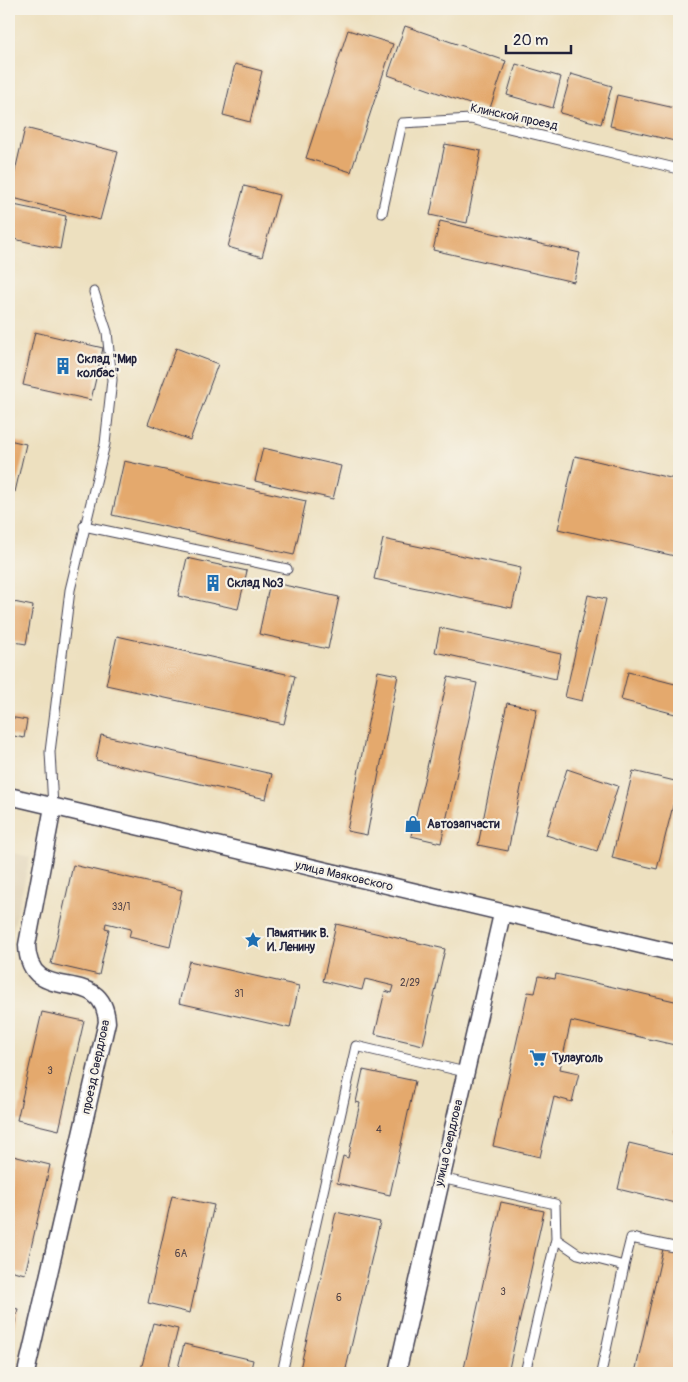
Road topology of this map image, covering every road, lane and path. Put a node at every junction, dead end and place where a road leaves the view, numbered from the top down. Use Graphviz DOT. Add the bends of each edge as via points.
graph roads {
  1 [pos="679,169"];
  2 [pos="382,213"];
  3 [pos="94,292"];
  4 [pos="84,526"];
  5 [pos="287,569"];
  6 [pos="9,796"];
  7 [pos="54,807"];
  8 [pos="502,914"];
  9 [pos="679,954"];
  10 [pos="465,1072"];
  11 [pos="441,1178"];
  12 [pos="556,1240"];
  13 [pos="679,1248"];
  14 [pos="624,1266"];
  15 [pos="26,1373"];
  16 [pos="282,1373"];
  17 [pos="397,1373"];
  18 [pos="525,1373"];
  19 [pos="601,1373"];
  1 -- 2 [label="lane, Клинской проезд" via="471,119 402,123"];
  3 -- 4 [label="lane" via="107,332 112,380 105,444"];
  4 -- 5 [label="lane"];
  4 -- 7 [label="lane" via="70,590 50,752"];
  6 -- 7 [label="street, улица Маяковского"];
  7 -- 8 [label="street, улица Маяковского"];
  7 -- 15 [label="street, проезд Свердлова" via="28,959 33,971 44,980 92,991 106,1009 107,1022"];
  8 -- 9 [label="street, улица Маяковского"];
  8 -- 10 [label="street, улица Свердлова"];
  10 -- 11 [label="street, улица Свердлова"];
  10 -- 16 [label="lane" via="356,1046"];
  11 -- 12 [label="lane" via="556,1204"];
  11 -- 17 [label="street, улица Свердлова"];
  12 -- 14 [label="lane" via="578,1254"];
  12 -- 18 [label="lane"];
  13 -- 14 [label="lane" via="631,1238"];
  14 -- 19 [label="lane"];
}
